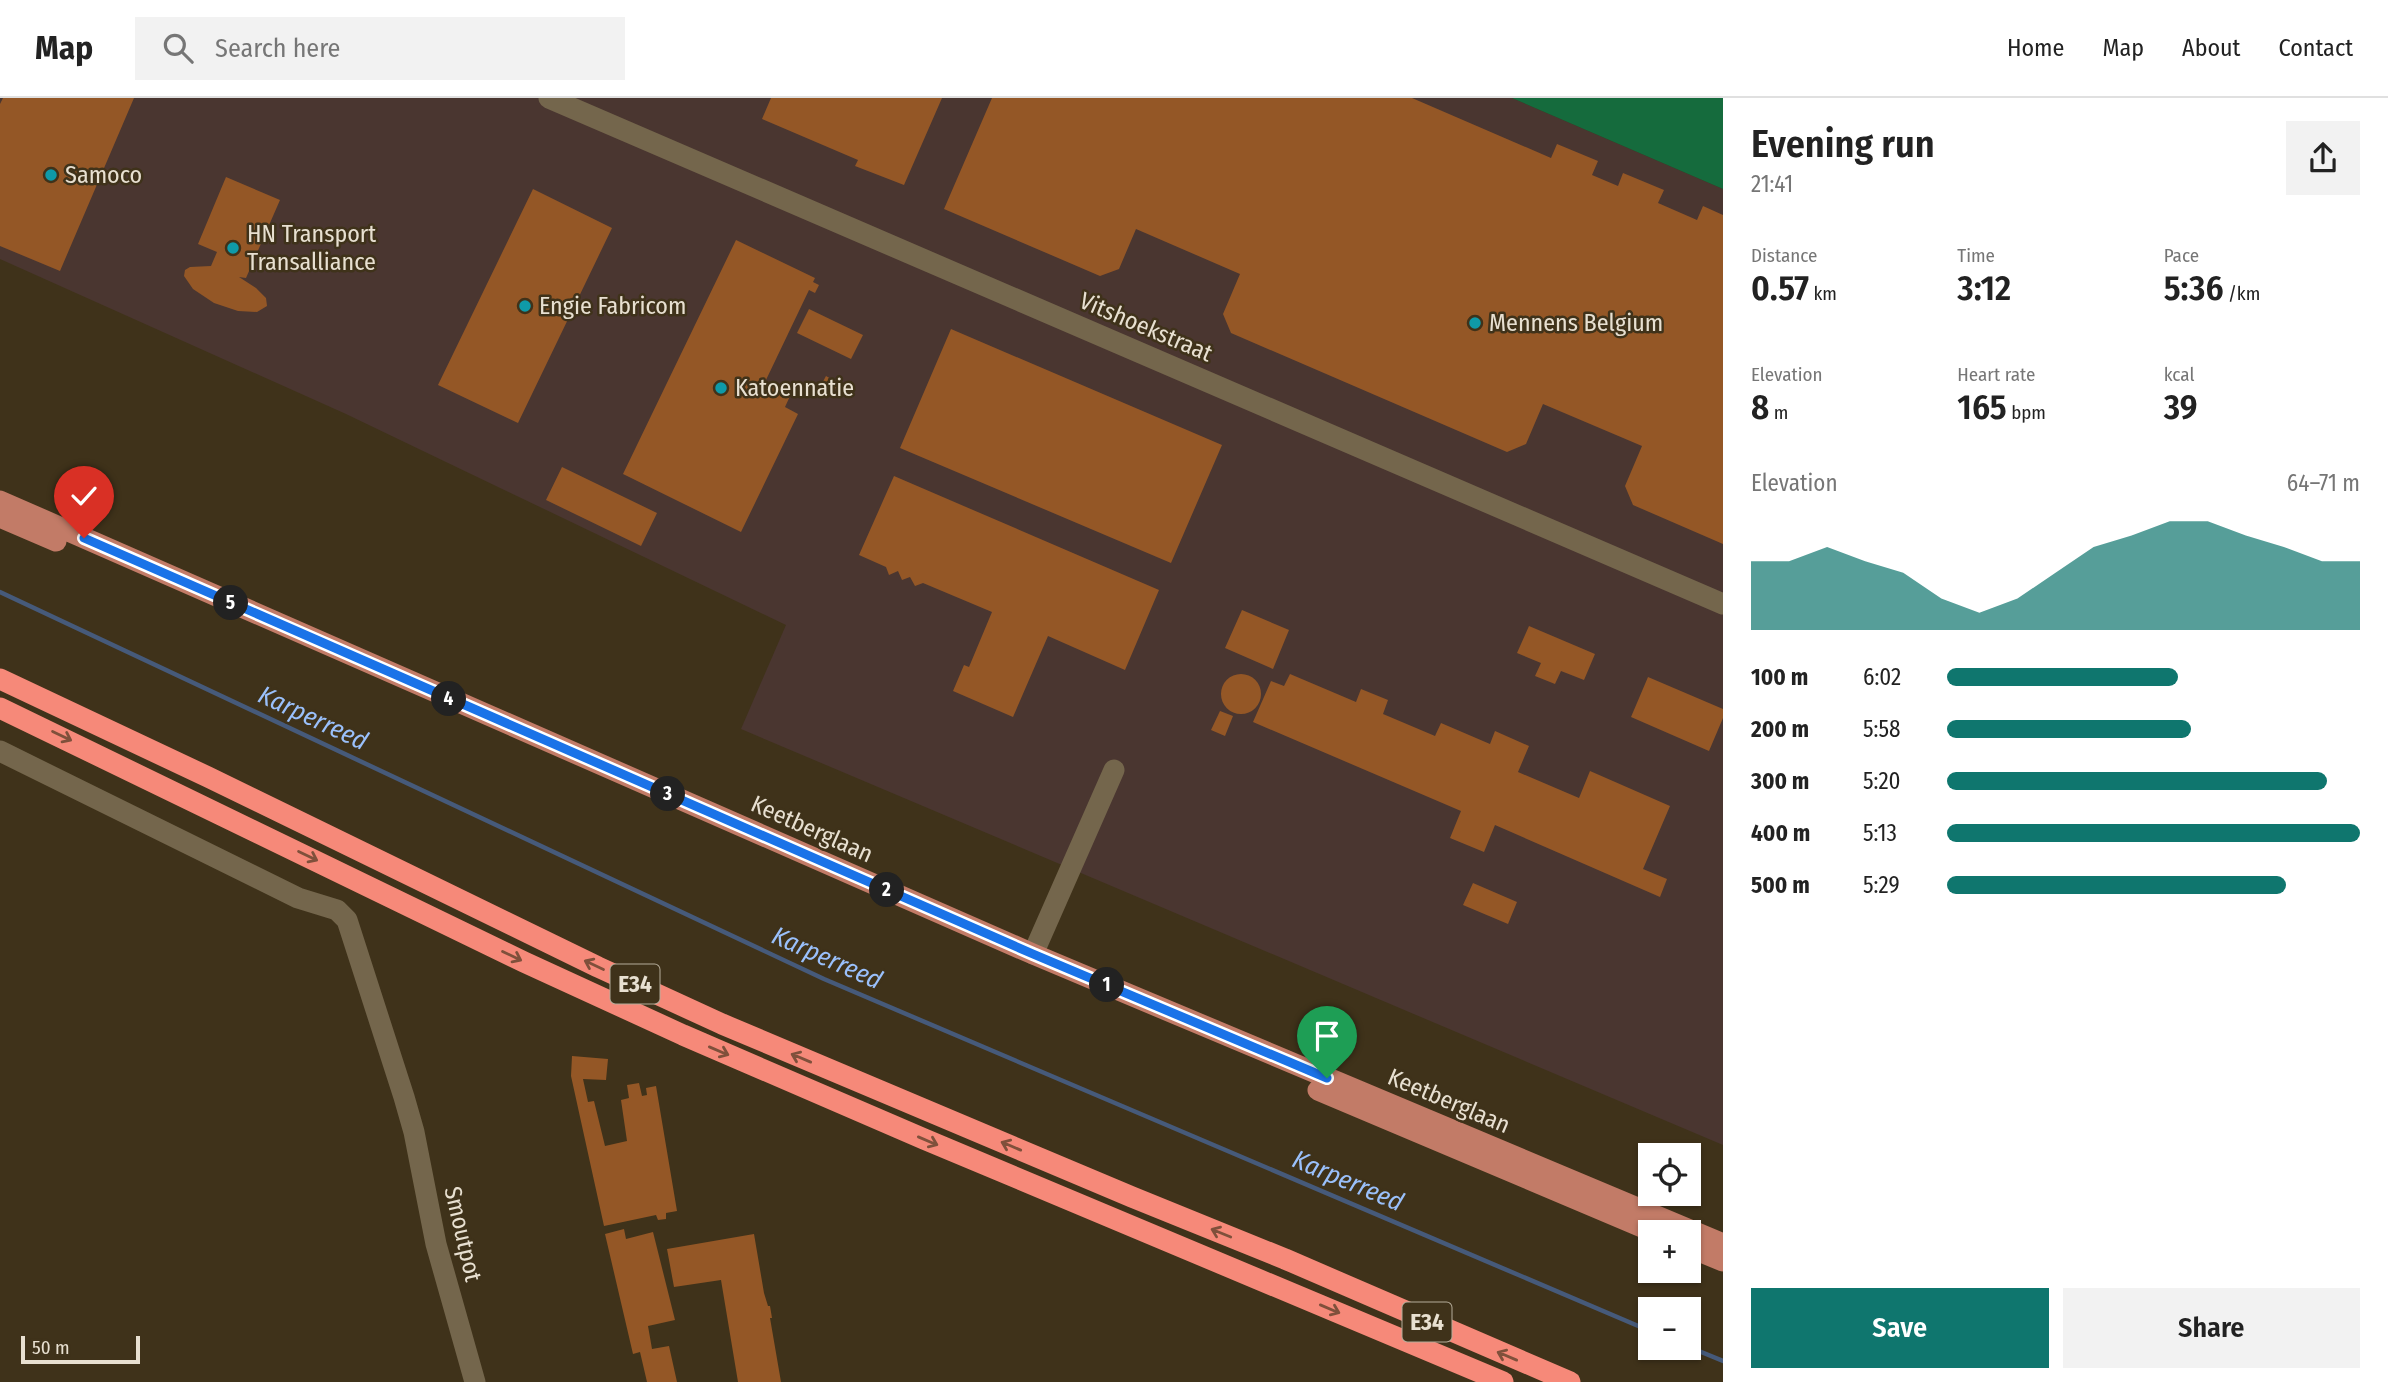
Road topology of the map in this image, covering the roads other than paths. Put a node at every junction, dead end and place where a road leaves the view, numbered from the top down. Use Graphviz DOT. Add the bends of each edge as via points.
graph roads {
  1 [pos="549,98"];
  2 [pos="0,501"];
  3 [pos="0,517"];
  4 [pos="1723,604"];
  5 [pos="0,679"];
  6 [pos="0,708"];
  7 [pos="0,751"];
  8 [pos="1114,769"];
  9 [pos="1033,954"];
  10 [pos="1638,1225"];
  11 [pos="1723,1244"];
  12 [pos="1701,1252"];
  13 [pos="1723,1261"];
  14 [pos="475,1382"];
  15 [pos="1503,1382"];
  16 [pos="1570,1382"];
  1 -- 4 [label="street, Vitshoekstraat"];
  2 -- 9 [label="main road, Keetberglaan"];
  3 -- 10 [label="main road, Keetberglaan" via="1028,967"];
  16 -- 5 [label="highway, E34, one-way" via="722,1024"];
  6 -- 15 [label="highway, E34, one-way" via="683,1035"];
  7 -- 14 [label="street, Smoutpot" via="298,898 337,910 347,919 414,1132 436,1244"];
  8 -- 9 [label="street"];
  9 -- 11 [label="main road, Keetberglaan"];
  12 -- 13 [label="main road"];
}
